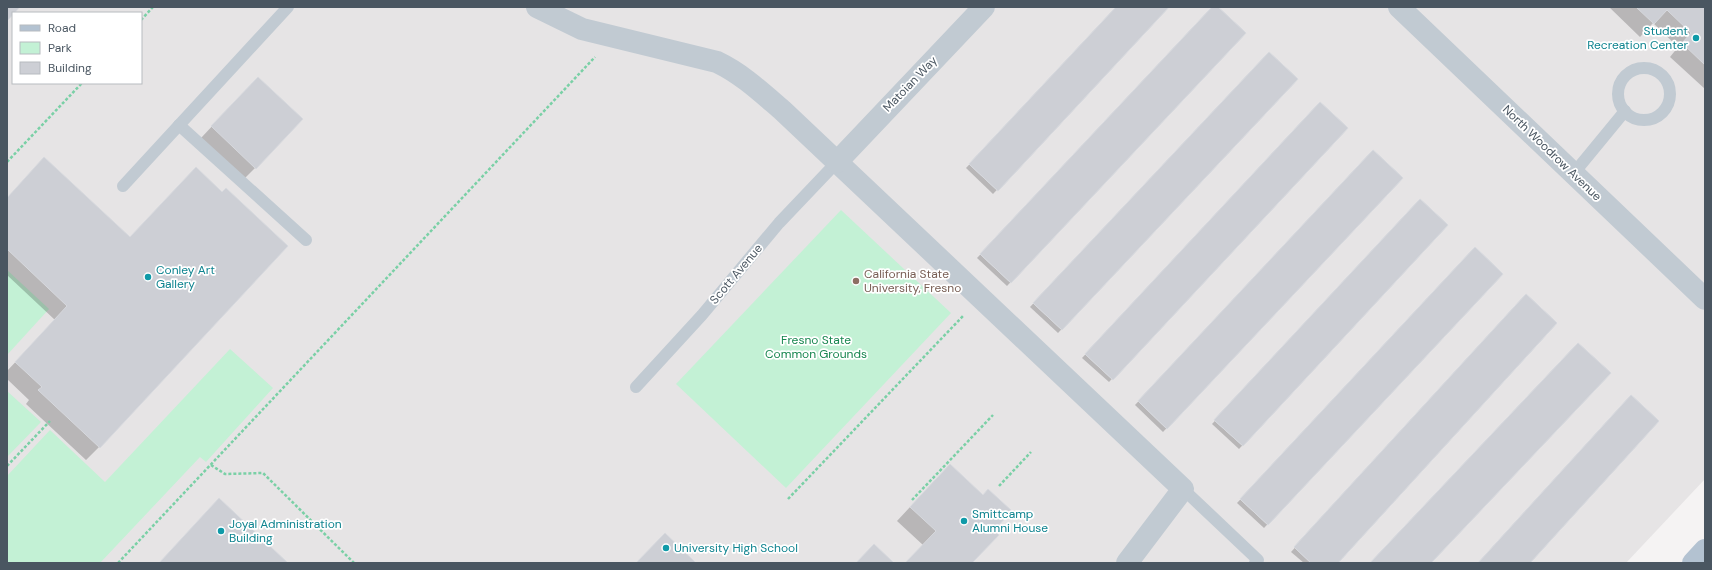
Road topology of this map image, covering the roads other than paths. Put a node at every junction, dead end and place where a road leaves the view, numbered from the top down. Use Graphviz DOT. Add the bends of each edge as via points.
graph roads {
  1 [pos="288,7"];
  2 [pos="537,7"];
  3 [pos="984,7"];
  4 [pos="1399,7"];
  5 [pos="1625,111"];
  6 [pos="179,125"];
  7 [pos="837,162"];
  8 [pos="1574,173"];
  9 [pos="123,186"];
  10 [pos="306,240"];
  11 [pos="1705,299"];
  12 [pos="636,387"];
  13 [pos="1183,489"];
  14 [pos="1705,550"];
  15 [pos="1127,563"];
  16 [pos="1255,563"];
  17 [pos="1693,563"];
  1 -- 6 [label="lane"];
  2 -- 7 [label="street" via="582,29 705,58 731,69 751,82"];
  3 -- 7 [label="street, Matoian Way"];
  4 -- 8 [label="street, North Woodrow Avenue"];
  5 -- 5 [label="lane" via="1635,119 1644,120 1660,114 1666,108 1670,93 1664,78 1658,72 1642,69 1634,70 1628,75 1622,82 1618,99"];
  5 -- 8 [label="lane"];
  6 -- 9 [label="lane"];
  6 -- 10 [label="lane"];
  7 -- 12 [label="lane, Scott Avenue" via="779,223 702,315"];
  7 -- 13 [label="street"];
  8 -- 11 [label="street, North Woodrow Avenue"];
  13 -- 15 [label="street"];
  13 -- 16 [label="lane" via="1258,560"];
  14 -- 17 [label="main road"];
}
